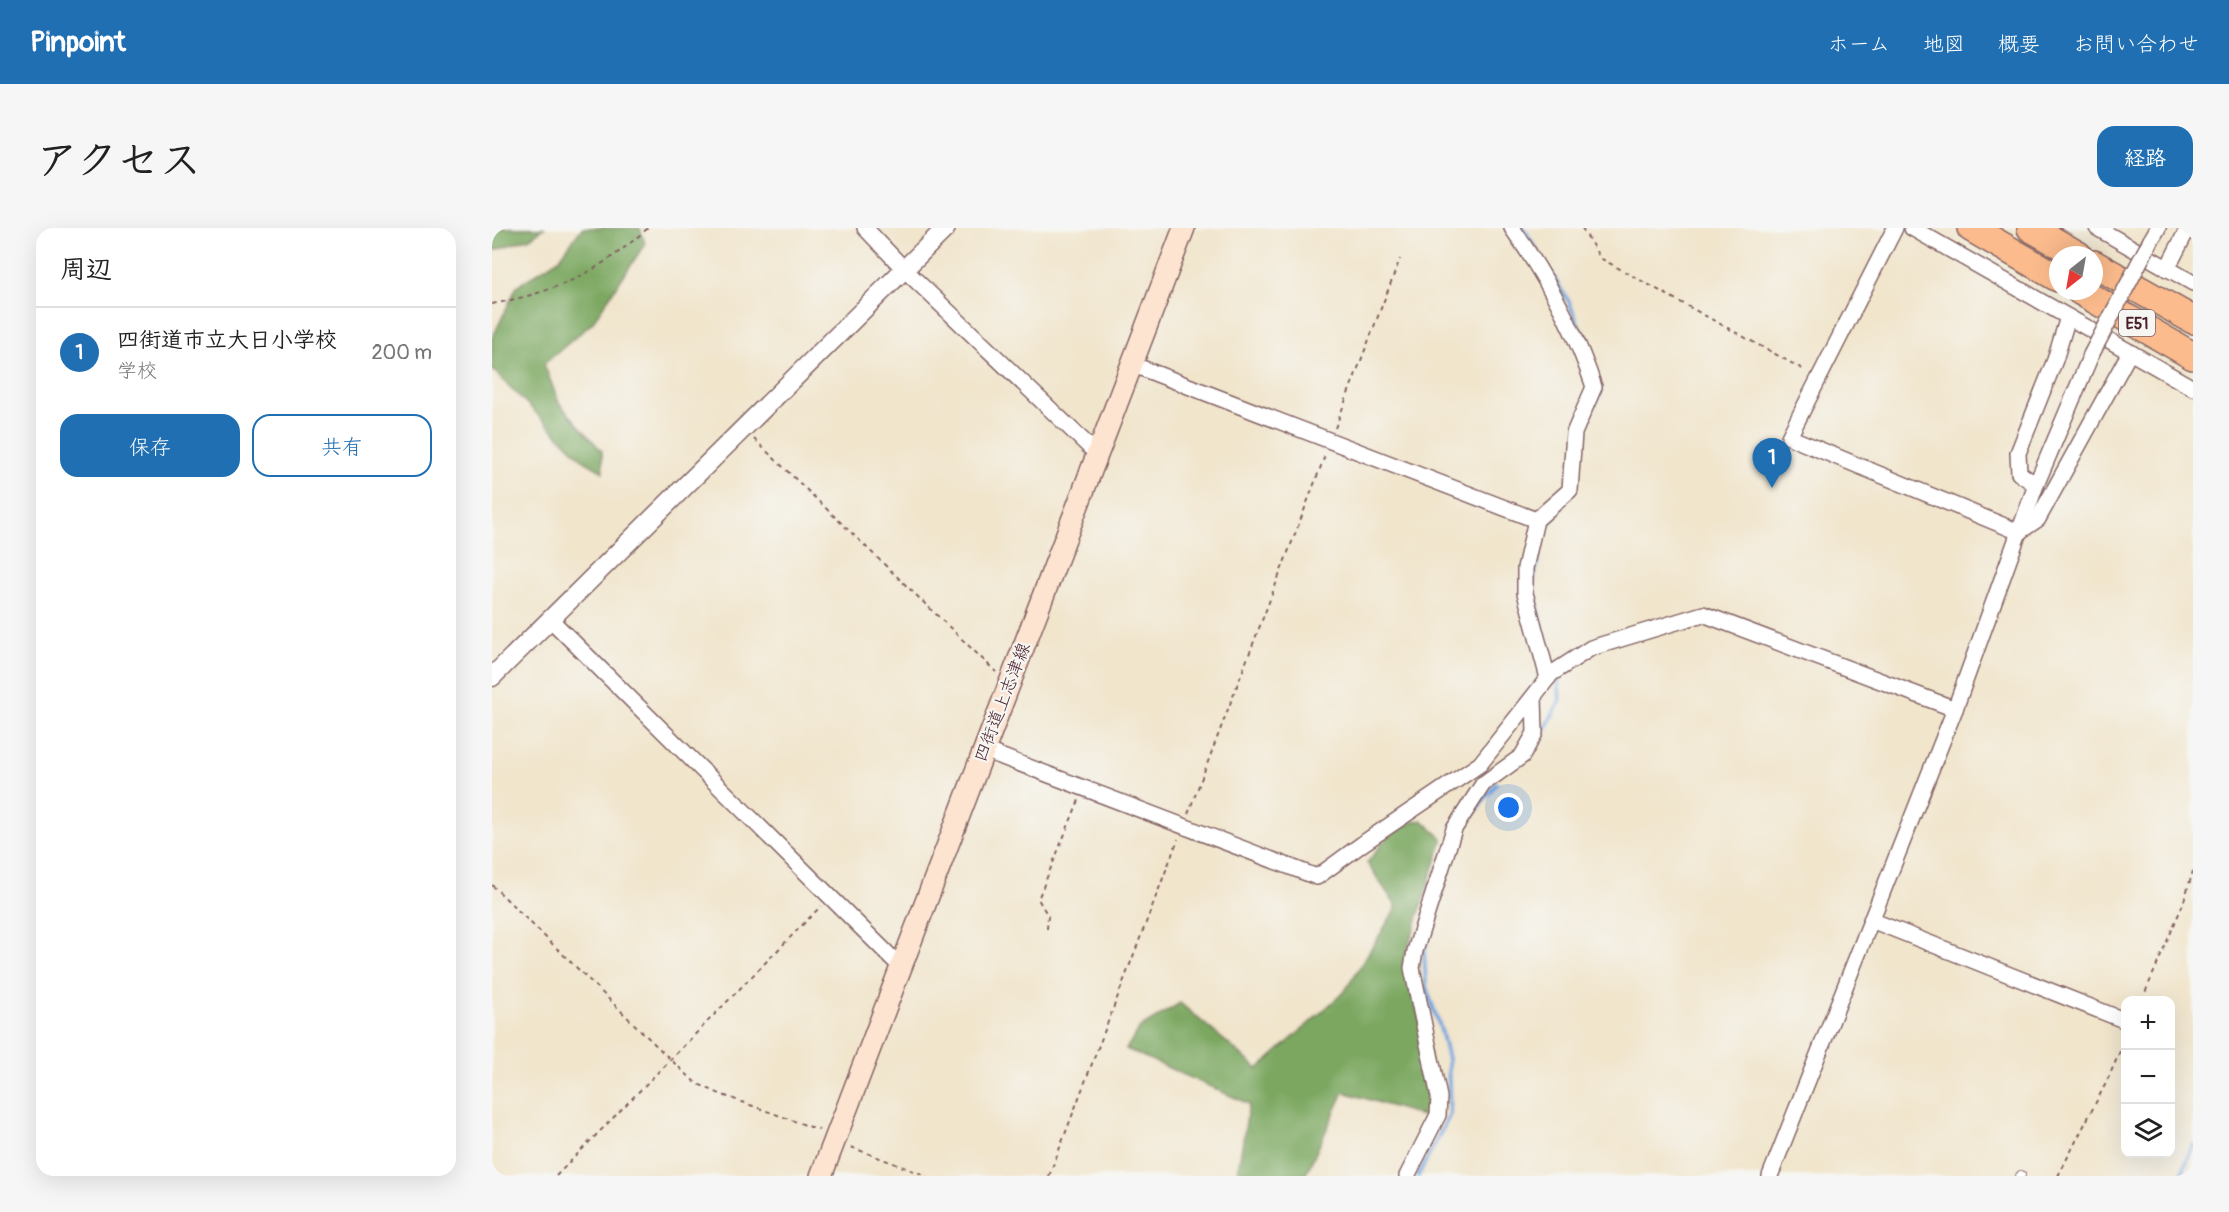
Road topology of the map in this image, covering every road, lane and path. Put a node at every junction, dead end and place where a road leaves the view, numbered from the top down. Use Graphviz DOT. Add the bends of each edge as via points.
graph roads {
  1 [pos="648,228"];
  2 [pos="865,228"];
  3 [pos="946,228"];
  4 [pos="1184,228"];
  5 [pos="1512,228"];
  6 [pos="1582,228"];
  7 [pos="1895,228"];
  8 [pos="1912,228"];
  9 [pos="1971,228"];
  10 [pos="2031,228"];
  11 [pos="2097,228"];
  12 [pos="2188,228"];
  13 [pos="2119,233"];
  14 [pos="2155,234"];
  15 [pos="2062,246"];
  16 [pos="1400,259"];
  17 [pos="2168,268"];
  18 [pos="904,269"];
  19 [pos="2103,269"];
  20 [pos="2049,273"];
  21 [pos="2193,283"];
  22 [pos="2096,300"];
  23 [pos="492,304"];
  24 [pos="2068,316"];
  25 [pos="2193,320"];
  26 [pos="2130,352"];
  27 [pos="2193,356"];
  28 [pos="1131,364"];
  29 [pos="1819,378"];
  30 [pos="2193,388"];
  31 [pos="743,428"];
  32 [pos="1330,442"];
  33 [pos="1097,454"];
  34 [pos="2036,485"];
  35 [pos="1536,520"];
  36 [pos="2019,532"];
  37 [pos="550,619"];
  38 [pos="1549,676"];
  39 [pos="492,677"];
  40 [pos="1009,685"];
  41 [pos="1534,697"];
  42 [pos="1955,709"];
  43 [pos="984,750"];
  44 [pos="1084,789"];
  45 [pos="1183,827"];
  46 [pos="2193,871"];
  47 [pos="492,885"];
  48 [pos="830,897"];
  49 [pos="1871,920"];
  50 [pos="1047,929"];
  51 [pos="901,967"];
  52 [pos="2144,996"];
  53 [pos="2121,1019"];
  54 [pos="2121,1049"];
  55 [pos="670,1059"];
  56 [pos="835,1139"];
  57 [pos="1772,1175"];
  58 [pos="555,1176"];
  59 [pos="821,1176"];
  60 [pos="927,1176"];
  61 [pos="1049,1176"];
  62 [pos="1407,1176"];
  63 [pos="2058,1176"];
  1 -- 23 [label="path" via="602,265 556,288"];
  2 -- 18 [label="street"];
  3 -- 18 [label="street"];
  4 -- 28 [label="main road, 四街道上志津線"];
  5 -- 35 [label="street" via="1561,305 1594,387 1574,433 1570,490"];
  6 -- 29 [label="path" via="1600,258"];
  7 -- 29 [label="street"];
  8 -- 24 [label="street"];
  9 -- 20 [label="highway"];
  10 -- 15 [label="highway"];
  11 -- 13 [label="street"];
  12 -- 17 [label="street"];
  13 -- 17 [label="street"];
  14 -- 34 [label="street, bridge" via="2091,355"];
  16 -- 32 [label="path"];
  17 -- 21 [label="street"];
  18 -- 31 [label="street"];
  18 -- 33 [label="street"];
  19 -- 25 [label="highway, E51"];
  22 -- 27 [label="highway, E51"];
  24 -- 26 [label="street"];
  24 -- 34 [label="street" via="2018,453 2019,473"];
  26 -- 30 [label="street"];
  26 -- 36 [label="street" via="2038,519"];
  28 -- 32 [label="street"];
  28 -- 33 [label="main road, 四街道上志津線"];
  29 -- 36 [label="street" via="1789,437"];
  31 -- 37 [label="street"];
  31 -- 40 [label="path"];
  32 -- 35 [label="street"];
  32 -- 45 [label="path"];
  33 -- 40 [label="main road, 四街道上志津線"];
  34 -- 36 [label="street"];
  35 -- 38 [label="street" via="1525,568 1525,593"];
  36 -- 42 [label="street"];
  37 -- 39 [label="street"];
  37 -- 48 [label="street"];
  38 -- 41 [label="street"];
  38 -- 42 [label="street" via="1591,648 1703,614"];
  40 -- 43 [label="main road, 四街道上志津線"];
  41 -- 45 [label="street" via="1480,764 1317,877"];
  41 -- 62 [label="street" via="1535,733 1522,756 1484,784 1454,830 1415,951 1412,968 1439,1097 1438,1115"];
  42 -- 49 [label="street"];
  43 -- 44 [label="street"];
  43 -- 51 [label="main road, 四街道上志津線"];
  44 -- 45 [label="street"];
  44 -- 50 [label="path" via="1038,899 1048,916"];
  45 -- 61 [label="path"];
  46 -- 52 [label="path"];
  47 -- 55 [label="path"];
  48 -- 51 [label="street"];
  48 -- 55 [label="path"];
  49 -- 53 [label="street"];
  49 -- 57 [label="street"];
  51 -- 56 [label="main road, 四街道上志津線"];
  54 -- 63 [label="path"];
  55 -- 56 [label="path" via="696,1083"];
  55 -- 58 [label="path"];
  56 -- 59 [label="main road, 四街道上志津線"];
  56 -- 60 [label="path"];
}
